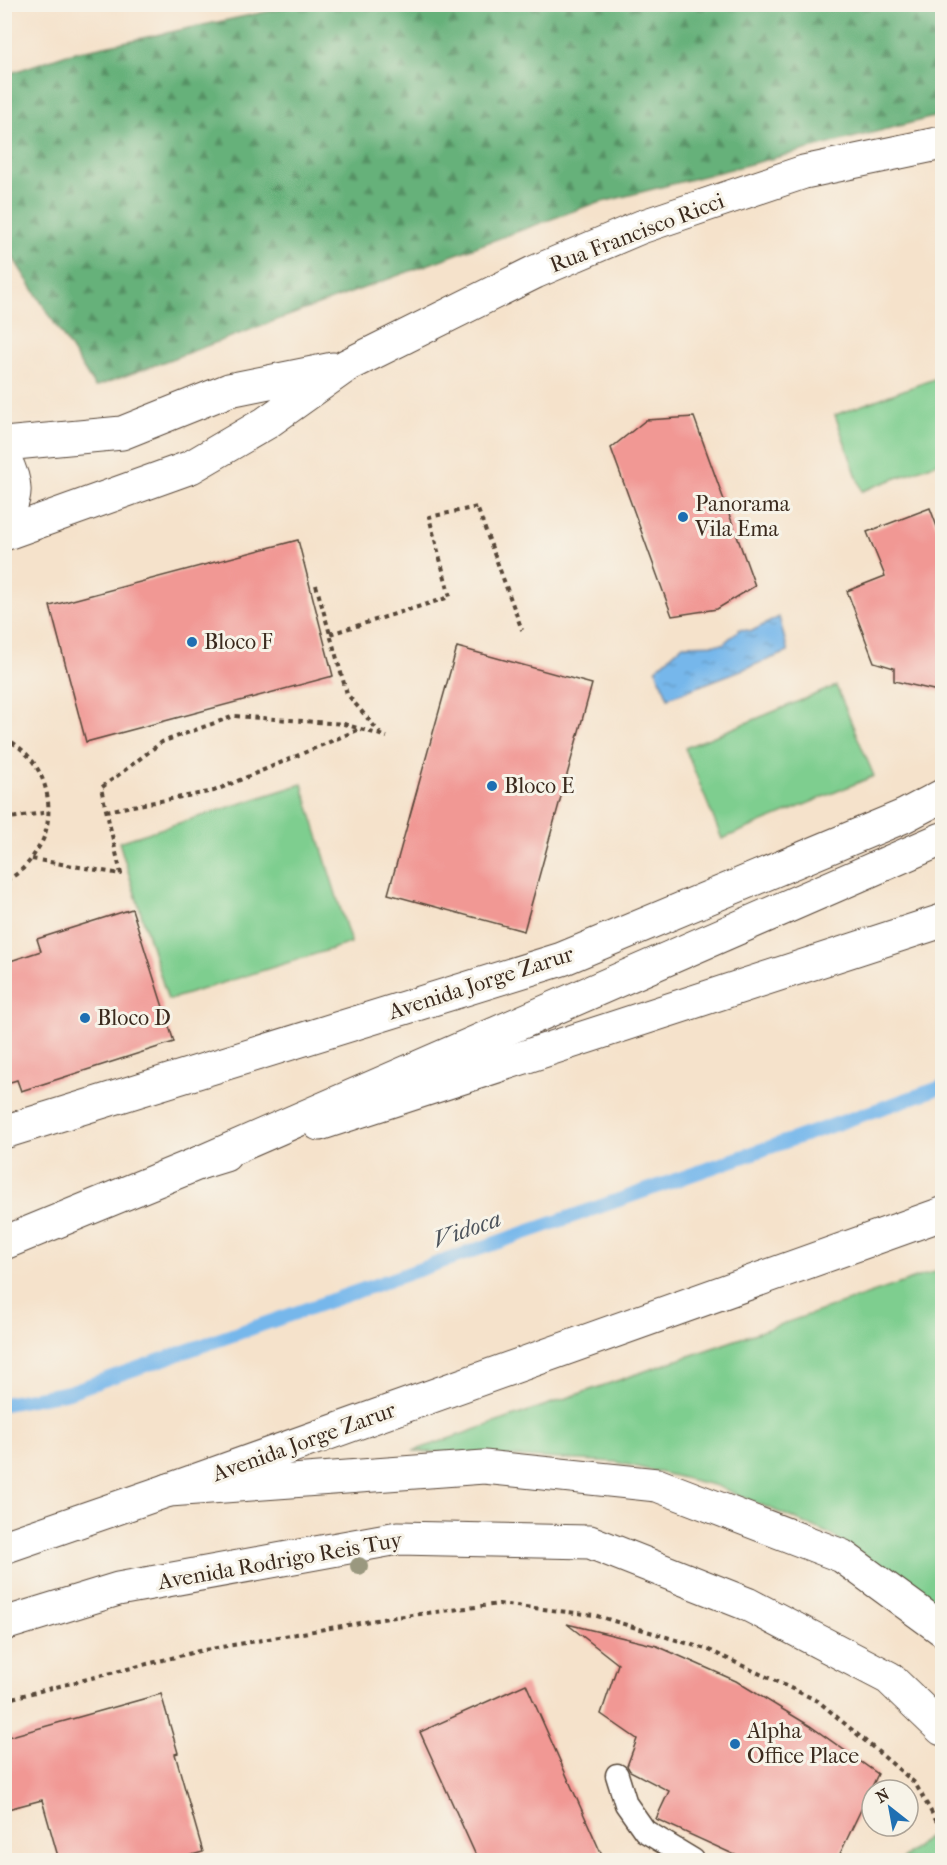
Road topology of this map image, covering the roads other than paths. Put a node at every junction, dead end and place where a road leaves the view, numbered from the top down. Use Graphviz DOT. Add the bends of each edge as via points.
graph roads {
  1 [pos="942,142"];
  2 [pos="346,366"];
  3 [pos="4,444"];
  4 [pos="4,458"];
  5 [pos="4,523"];
  6 [pos="4,534"];
  7 [pos="942,796"];
  8 [pos="942,839"];
  9 [pos="942,921"];
  10 [pos="4,1132"];
  11 [pos="199,1163"];
  12 [pos="942,1214"];
  13 [pos="4,1243"];
  14 [pos="169,1491"];
  15 [pos="4,1547"];
  16 [pos="4,1624"];
  17 [pos="942,1629"];
  18 [pos="942,1730"];
  19 [pos="617,1775"];
  20 [pos="693,1860"];
  1 -- 2 [label="main road, Rua Francisco Ricci" via="804,172 641,227 535,272"];
  2 -- 3 [label="main road, Rua Francisco Ricci" via="229,390 122,433"];
  2 -- 6 [label="main road, Rua Francisco Ricci" via="266,423 191,467"];
  4 -- 5 [label="main road" via="14,477 14,500"];
  7 -- 10 [label="main road, Avenida Jorge Zarur" via="904,816 562,959"];
  8 -- 11 [label="main road"];
  9 -- 11 [label="main road"];
  11 -- 13 [label="main road"];
  12 -- 14 [label="main road, Avenida Jorge Zarur"];
  14 -- 15 [label="main road, Avenida Jorge Zarur"];
  14 -- 17 [label="main road" via="484,1467 657,1485 842,1556"];
  16 -- 18 [label="main road, Avenida Rodrigo Reis Tuy" via="118,1589 399,1538 591,1542 747,1604 889,1678"];
  19 -- 20 [label="lane" via="626,1804 645,1831"];
}
